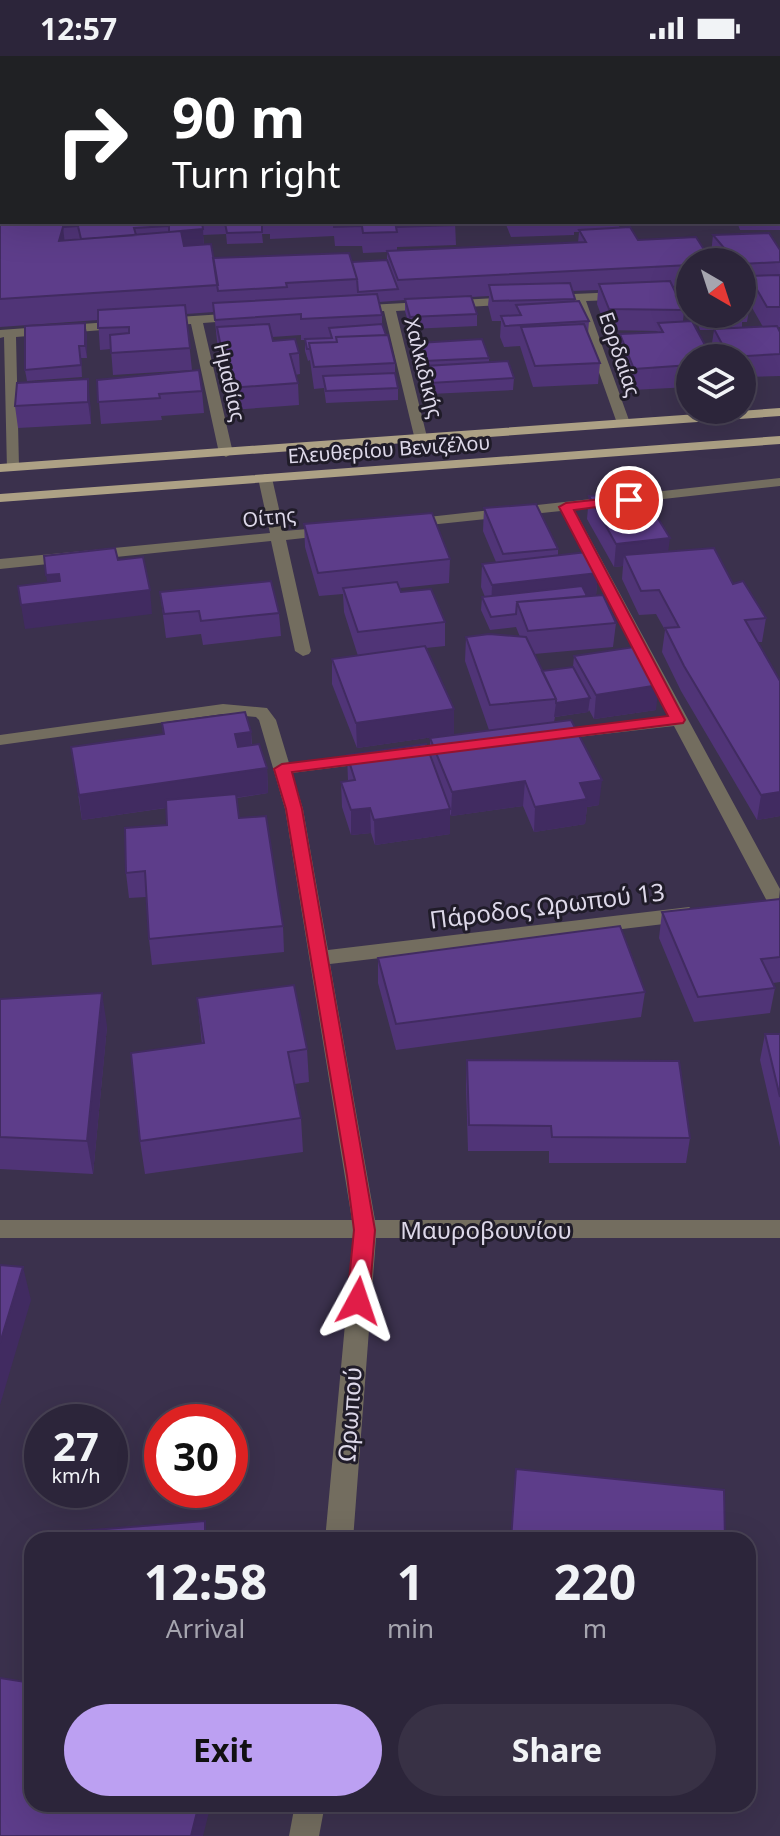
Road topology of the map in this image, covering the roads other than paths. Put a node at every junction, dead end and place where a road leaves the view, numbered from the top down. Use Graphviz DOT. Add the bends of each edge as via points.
graph roads {
  1 [pos="780,289"];
  2 [pos="756,290"];
  3 [pos="676,294"];
  4 [pos="579,298"];
  5 [pos="389,307"];
  6 [pos="339,310"];
  7 [pos="253,316"];
  8 [pos="196,320"];
  9 [pos="149,323"];
  10 [pos="134,324"];
  11 [pos="5,334"];
  12 [pos="780,412"];
  13 [pos="623,423"];
  14 [pos="420,437"];
  15 [pos="780,440"];
  16 [pos="226,453"];
  17 [pos="6,468"];
  18 [pos="265,478"];
  19 [pos="780,482"];
  20 [pos="0,498"];
  21 [pos="566,507"];
  22 [pos="399,524"];
  23 [pos="353,529"];
  24 [pos="277,537"];
  25 [pos="0,564"];
  26 [pos="303,651"];
  27 [pos="678,720"];
  28 [pos="535,738"];
  29 [pos="0,740"];
  30 [pos="472,745"];
  31 [pos="282,769"];
  32 [pos="773,904"];
  33 [pos="715,911"];
  34 [pos="319,958"];
  35 [pos="0,1229"];
  36 [pos="780,1229"];
  37 [pos="365,1230"];
  38 [pos="340,1532"];
  39 [pos="308,1812"];
  40 [pos="304,1836"];
  1 -- 2 [label="street"];
  3 -- 4 [label="street"];
  4 -- 5 [label="street"];
  4 -- 13 [label="street, Εορδαίας"];
  5 -- 6 [label="street"];
  5 -- 14 [label="street, Χαλκιδικής"];
  7 -- 8 [label="street"];
  8 -- 9 [label="street"];
  8 -- 16 [label="street, Ημαθίας"];
  10 -- 11 [label="street"];
  11 -- 17 [label="street"];
  12 -- 13 [label="main road, Ελευθερίου Βενιζέλου"];
  13 -- 14 [label="main road, Ελευθερίου Βενιζέλου"];
  14 -- 16 [label="main road, Ελευθερίου Βενιζέλου"];
  15 -- 18 [label="main road, Ελευθερίου Βενιζέλου"];
  16 -- 17 [label="main road, Ελευθερίου Βενιζέλου"];
  18 -- 20 [label="main road, Ελευθερίου Βενιζέλου"];
  18 -- 24 [label="street"];
  19 -- 21 [label="street"];
  21 -- 22 [label="street"];
  21 -- 27 [label="street"];
  23 -- 24 [label="street, Οίτης"];
  24 -- 25 [label="street, Οίτης"];
  24 -- 26 [label="street"];
  27 -- 28 [label="street"];
  27 -- 32 [label="street"];
  29 -- 31 [label="street, Ωρωπού" via="252,709 267,720"];
  30 -- 31 [label="street"];
  31 -- 34 [label="street, Ωρωπού" via="294,809"];
  33 -- 34 [label="street, Πάροδος Ωρωπού 13"];
  34 -- 37 [label="street, Ωρωπού"];
  35 -- 37 [label="street, Μαυροβουνίου"];
  36 -- 37 [label="street, Μαυροβουνίου"];
  37 -- 38 [label="street, Ωρωπού"];
  39 -- 40 [label="street"];
}
